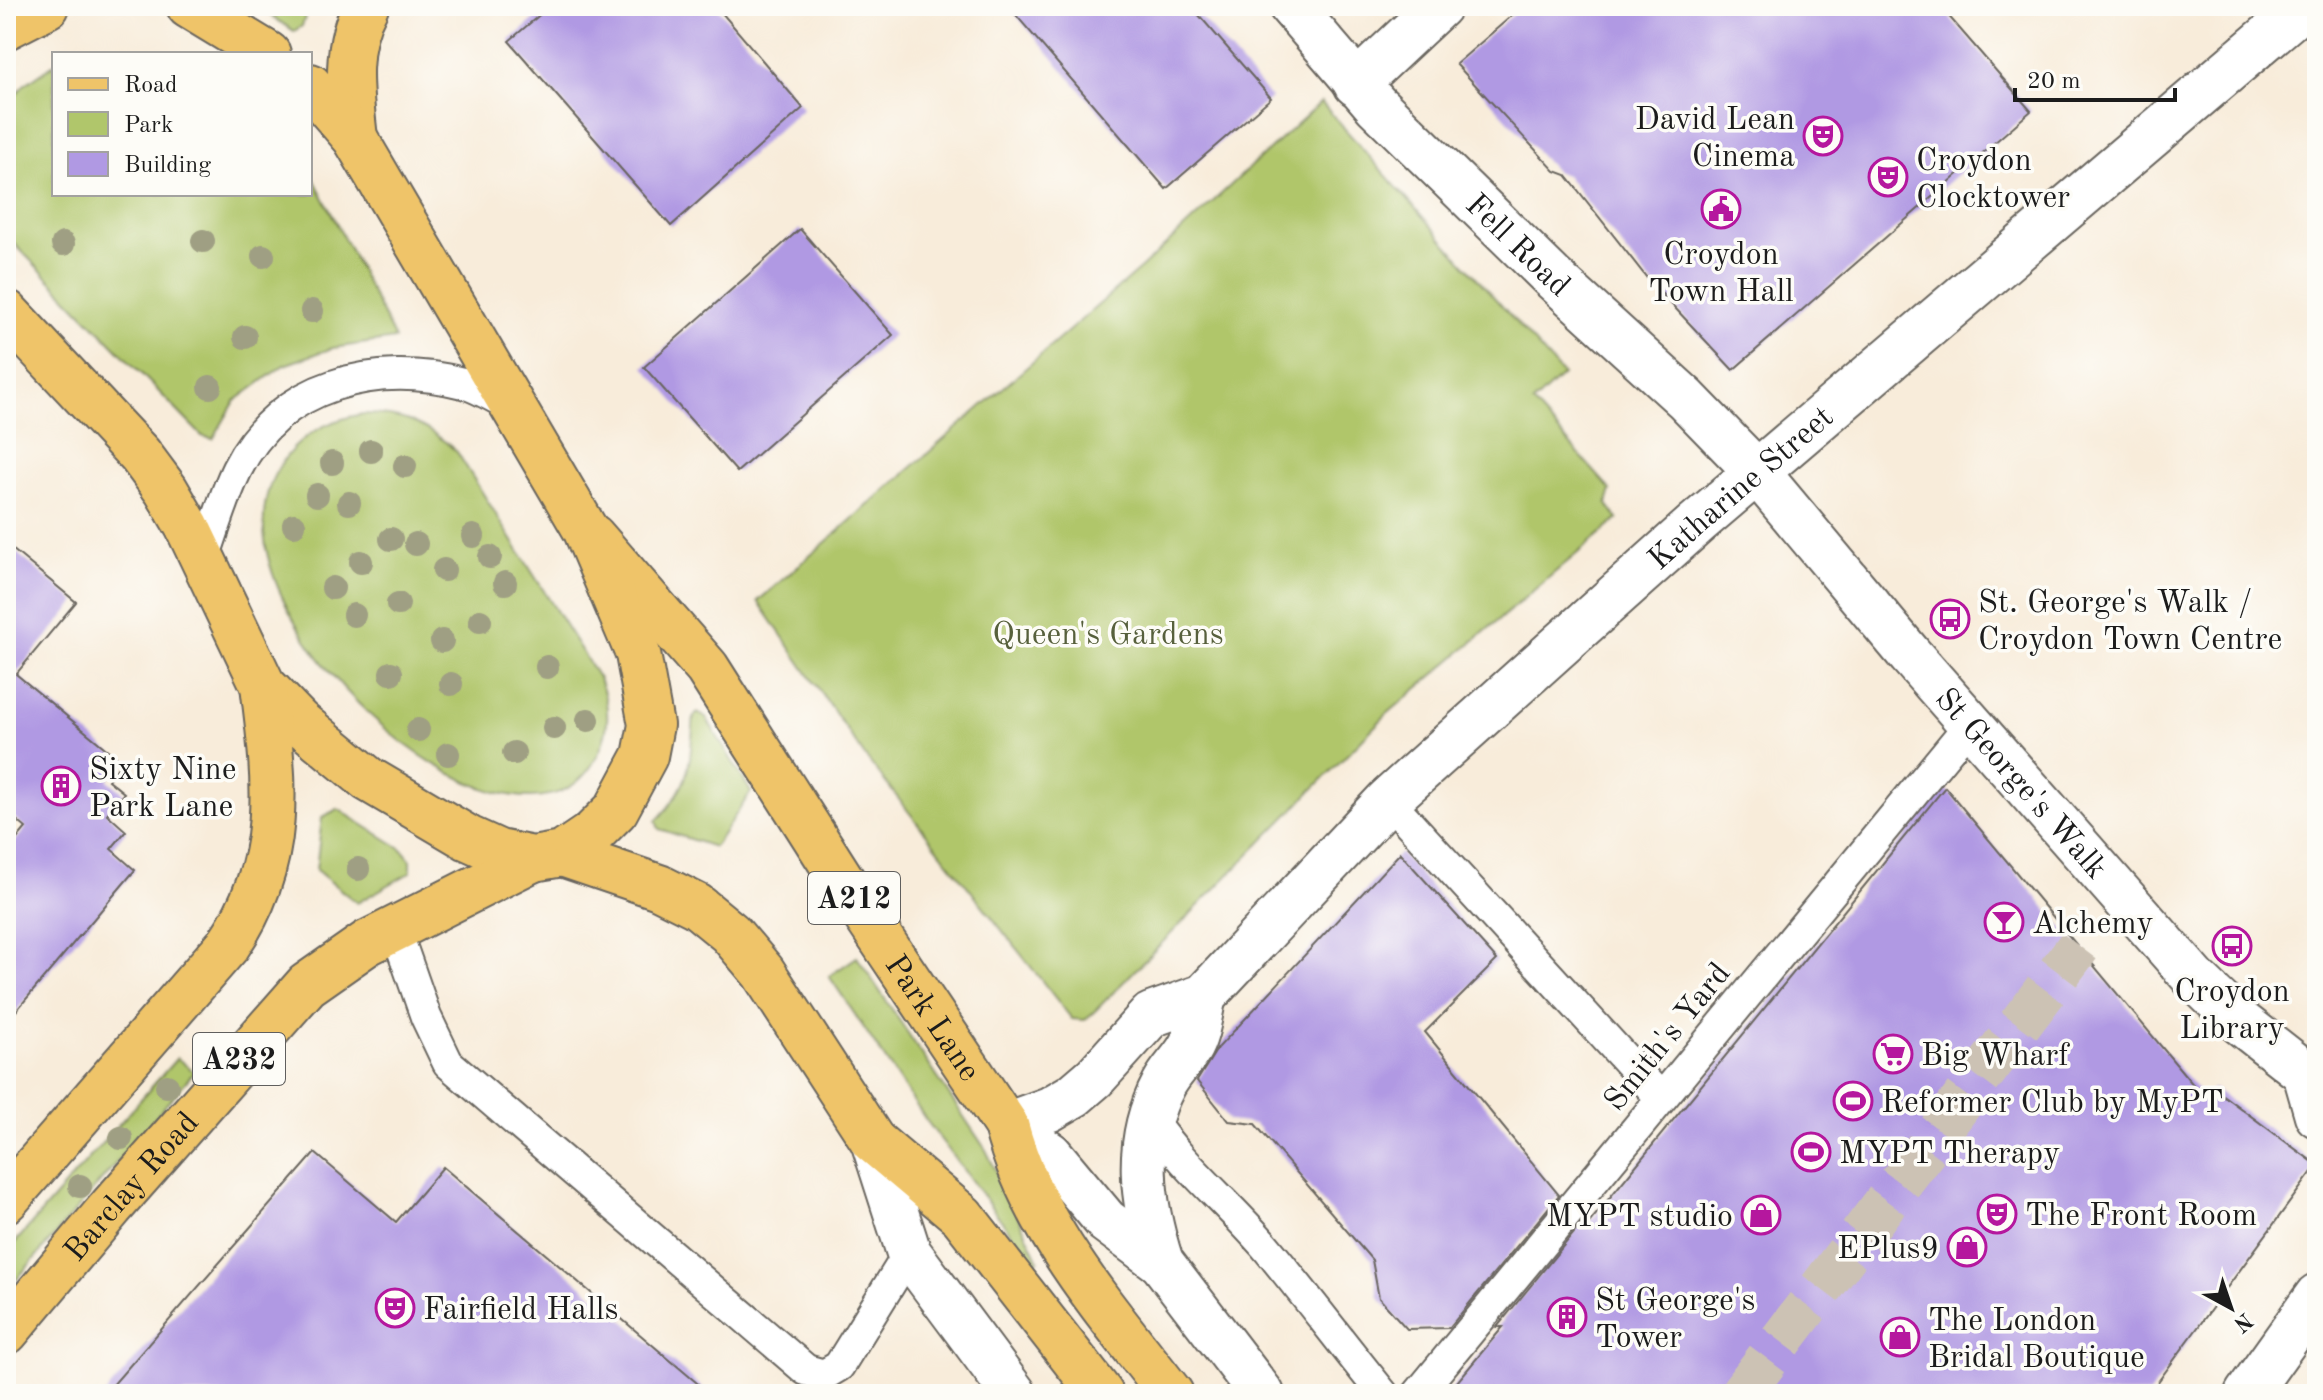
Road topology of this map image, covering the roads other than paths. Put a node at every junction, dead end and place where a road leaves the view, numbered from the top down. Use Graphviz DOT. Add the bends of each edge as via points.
graph roads {
  1 [pos="47,6"];
  2 [pos="189,6"];
  3 [pos="366,6"];
  4 [pos="1291,6"];
  5 [pos="1439,6"];
  6 [pos="2304,6"];
  7 [pos="6,27"];
  8 [pos="265,52"];
  9 [pos="1356,84"];
  10 [pos="312,88"];
  11 [pos="355,138"];
  12 [pos="6,312"];
  13 [pos="513,407"];
  14 [pos="1757,472"];
  15 [pos="585,529"];
  16 [pos="203,561"];
  17 [pos="263,685"];
  18 [pos="1970,724"];
  19 [pos="1388,800"];
  20 [pos="548,856"];
  21 [pos="395,928"];
  22 [pos="1204,996"];
  23 [pos="2311,1074"];
  24 [pos="1661,1098"];
  25 [pos="2317,1115"];
  26 [pos="1150,1119"];
  27 [pos="1006,1125"];
  28 [pos="873,1141"];
  29 [pos="6,1200"];
  30 [pos="909,1253"];
  31 [pos="1161,1262"];
  32 [pos="2317,1296"];
  33 [pos="6,1332"];
  34 [pos="1014,1394"];
  35 [pos="1101,1394"];
  36 [pos="1171,1394"];
  37 [pos="1262,1394"];
  38 [pos="1383,1394"];
  39 [pos="1418,1394"];
  40 [pos="2247,1394"];
  1 -- 7 [label="main road"];
  2 -- 8 [label="main road"];
  3 -- 11 [label="main road" via="354,39 348,82"];
  4 -- 9 [label="street, Fell Road"];
  5 -- 9 [label="street"];
  6 -- 14 [label="street, Katharine Street"];
  9 -- 14 [label="street, Fell Road"];
  10 -- 11 [label="main road"];
  11 -- 13 [label="main road"];
  12 -- 16 [label="main road" via="140,455 166,490"];
  13 -- 15 [label="main road"];
  13 -- 16 [label="lane" via="466,384 417,375 378,374 308,394 281,413 237,468"];
  14 -- 18 [label="street, St George's Walk"];
  14 -- 19 [label="street, Katharine Street"];
  15 -- 20 [label="main road, Barclay Road" via="638,654 651,725 645,756 616,810 593,833"];
  15 -- 27 [label="main road, Park Lane / A212" via="707,668"];
  16 -- 17 [label="main road"];
  17 -- 20 [label="main road" via="336,756 392,795 499,852"];
  17 -- 29 [label="main road, A232" via="272,753 271,846 245,920"];
  18 -- 23 [label="street, St George's Walk" via="2195,979 2240,1022"];
  18 -- 24 [label="lane, Smith's Yard"];
  19 -- 22 [label="street, Katharine Street"];
  19 -- 24 [label="lane"];
  20 -- 21 [label="main road, Barclay Road / A232"];
  20 -- 28 [label="main road" via="659,887 697,906 730,933 763,972"];
  21 -- 30 [label="lane" via="438,1046 462,1078 806,1370 824,1375 839,1366"];
  21 -- 33 [label="main road, Barclay Road / A232" via="335,962 281,1011"];
  22 -- 26 [label="street, Katharine Street" via="1190,1047 1164,1085"];
  22 -- 27 [label="street, Katharine Street" via="1151,1015 1074,1095"];
  23 -- 25 [label="street, St George's Walk"];
  24 -- 39 [label="lane, Smith's Yard"];
  26 -- 31 [label="street, Katharine Street" via="1142,1154 1143,1191"];
  26 -- 38 [label="lane" via="1176,1156 1264,1245"];
  27 -- 31 [label="street, Park Lane" via="1050,1154 1106,1221"];
  27 -- 36 [label="main road, A212" via="1013,1153 1059,1246"];
  28 -- 30 [label="street"];
  28 -- 35 [label="main road" via="962,1216"];
  30 -- 34 [label="street"];
  31 -- 37 [label="street, Park Lane"];
  32 -- 40 [label="street"];
}
